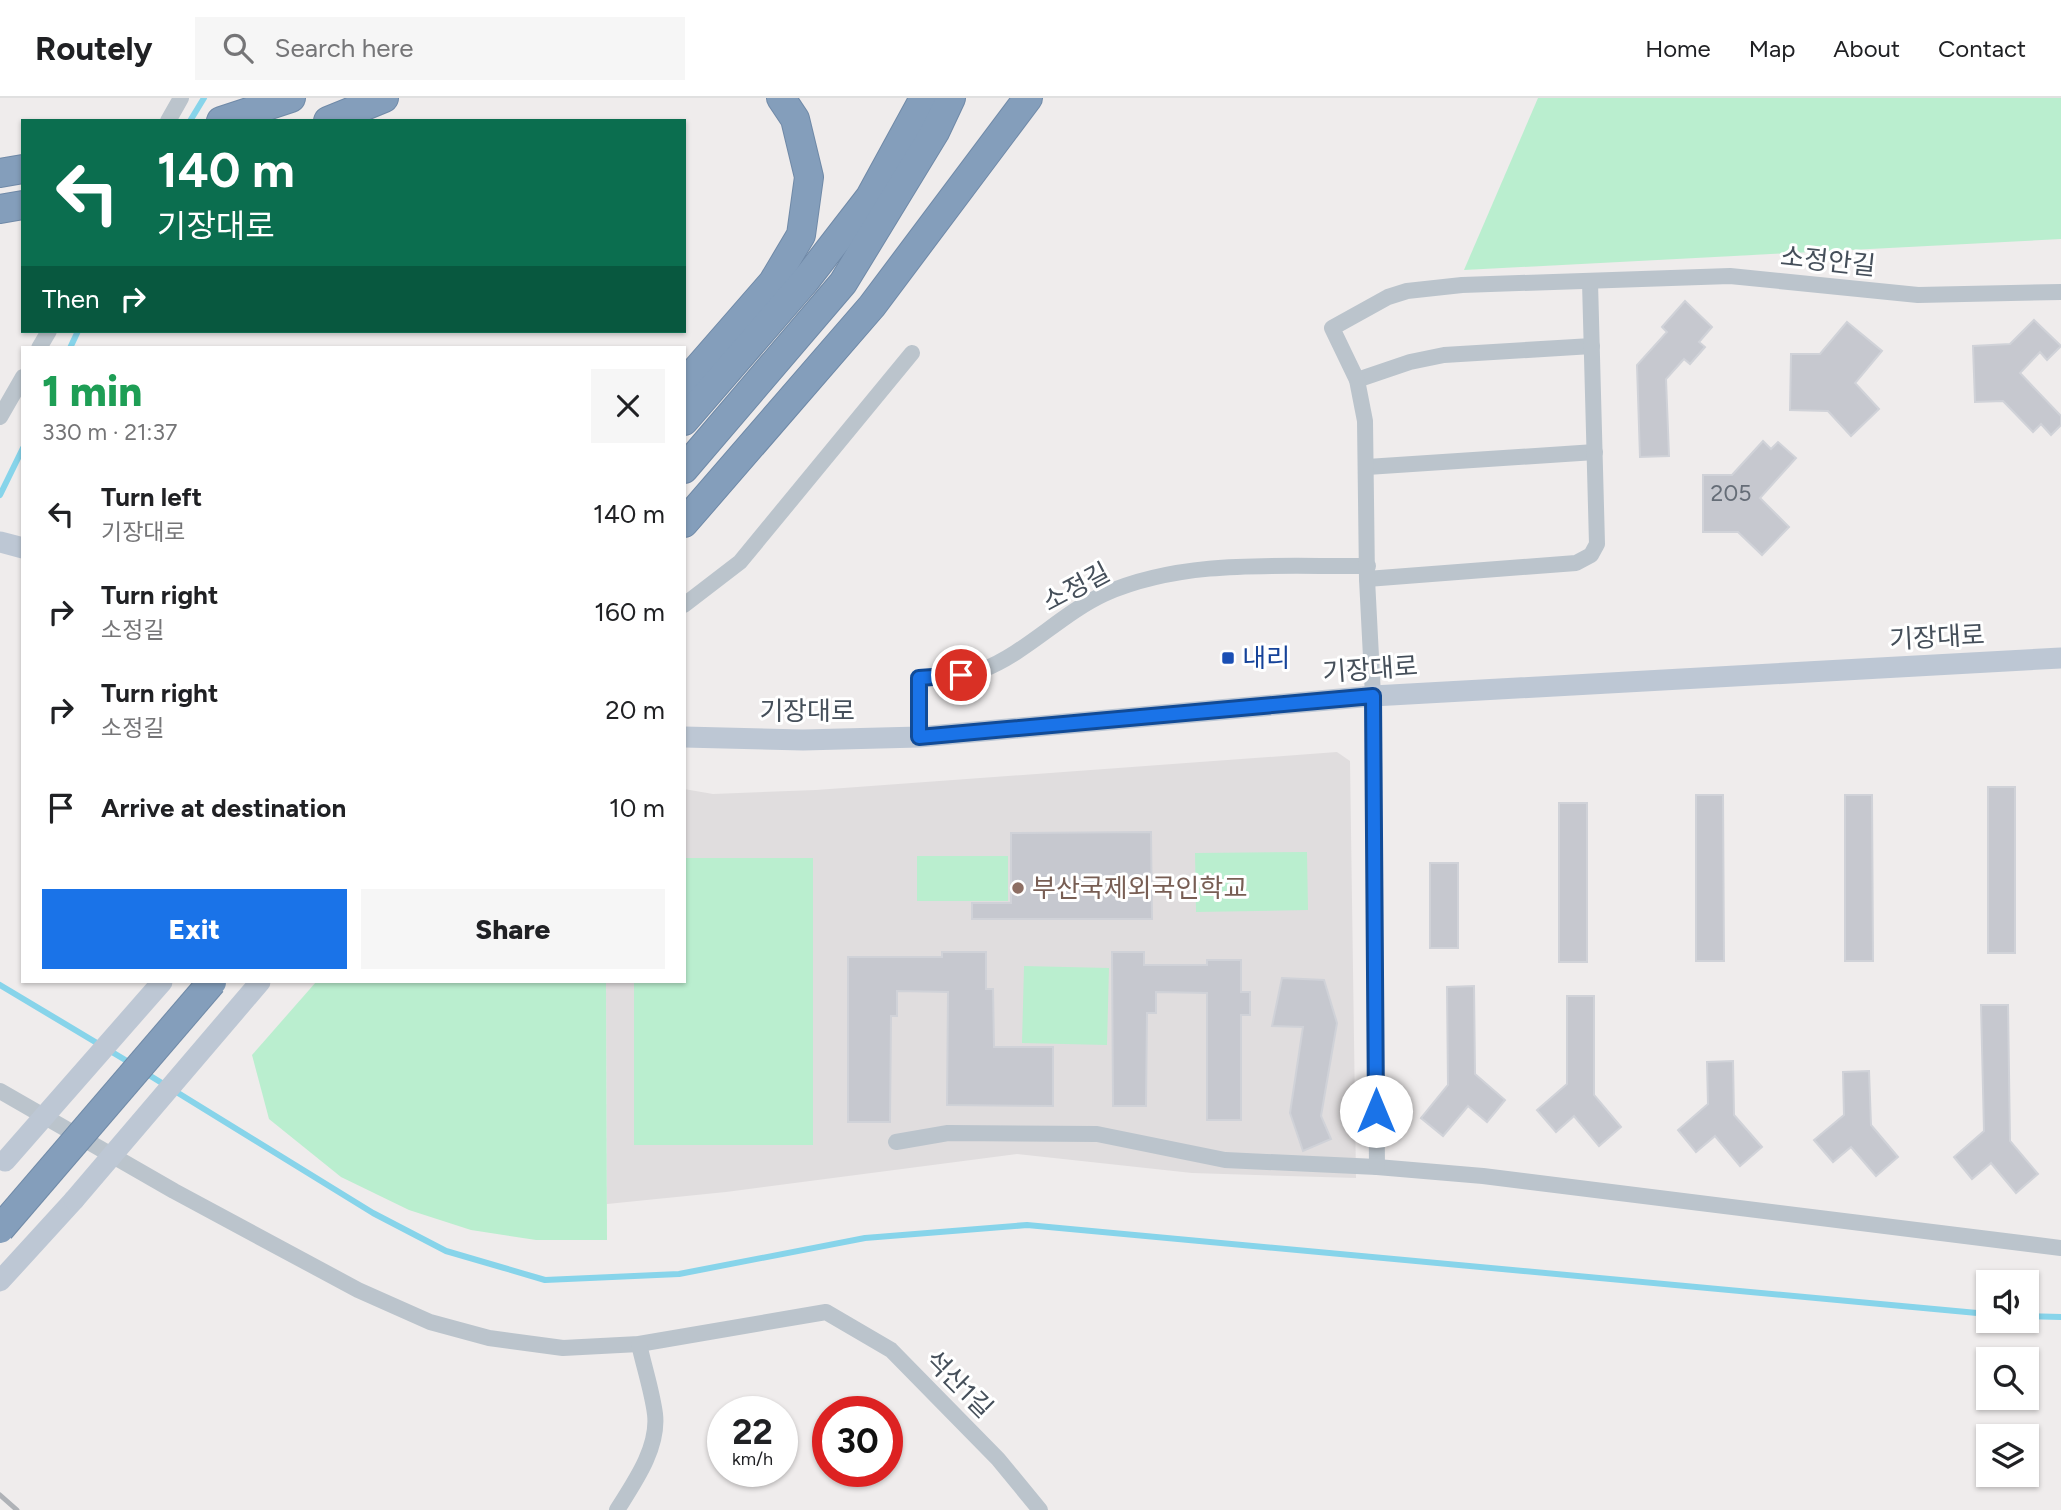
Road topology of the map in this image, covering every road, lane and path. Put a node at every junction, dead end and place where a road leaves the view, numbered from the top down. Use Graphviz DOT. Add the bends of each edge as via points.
graph roads {
  1 [pos="181,98"];
  2 [pos="291,98"];
  3 [pos="384,98"];
  4 [pos="782,98"];
  5 [pos="924,98"];
  6 [pos="951,98"];
  7 [pos="1028,98"];
  8 [pos="169,119"];
  9 [pos="227,119"];
  10 [pos="334,119"];
  11 [pos="21,169"];
  12 [pos="0,173"];
  13 [pos="21,205"];
  14 [pos="0,209"];
  15 [pos="1590,282"];
  16 [pos="2061,292"];
  17 [pos="1592,346"];
  18 [pos="912,354"];
  19 [pos="21,380"];
  20 [pos="1357,380"];
  21 [pos="686,382"];
  22 [pos="0,417"];
  23 [pos="686,419"];
  24 [pos="1595,452"];
  25 [pos="686,466"];
  26 [pos="1367,467"];
  27 [pos="686,521"];
  28 [pos="0,542"];
  29 [pos="21,547"];
  30 [pos="1368,573"];
  31 [pos="686,603"];
  32 [pos="2061,658"];
  33 [pos="1373,696"];
  34 [pos="686,737"];
  35 [pos="919,737"];
  36 [pos="161,983"];
  37 [pos="211,983"];
  38 [pos="259,983"];
  39 [pos="0,1091"];
  40 [pos="896,1142"];
  41 [pos="2,1164"];
  42 [pos="1377,1167"];
  43 [pos="0,1229"];
  44 [pos="2061,1248"];
  45 [pos="0,1281"];
  46 [pos="639,1344"];
  47 [pos="617,1510"];
  48 [pos="1040,1510"];
  1 -- 8 [label="street"];
  2 -- 9 [label="highway"];
  3 -- 10 [label="highway"];
  4 -- 21 [label="highway" via="795,119 809,177 801,235 773,282"];
  5 -- 23 [label="highway" via="870,197 805,281"];
  6 -- 25 [label="highway" via="843,283"];
  7 -- 27 [label="highway" via="872,306"];
  11 -- 12 [label="highway"];
  13 -- 14 [label="highway"];
  15 -- 16 [label="street, 소정안길" via="1730,276 1918,295"];
  15 -- 17 [label="street"];
  15 -- 20 [label="street, 소정안길" via="1434,287 1388,297 1332,328"];
  17 -- 20 [label="street" via="1444,355"];
  17 -- 24 [label="street"];
  18 -- 31 [label="street" via="740,562"];
  19 -- 22 [label="street"];
  20 -- 26 [label="street, 소정안길" via="1366,421"];
  24 -- 26 [label="street"];
  24 -- 30 [label="street" via="1597,544 1584,560"];
  26 -- 30 [label="street, 소정안길"];
  28 -- 29 [label="main road"];
  30 -- 33 [label="street, 소정안길"];
  30 -- 35 [label="street, 소정길" via="1207,569 1104,594 993,665 961,675 919,678"];
  32 -- 33 [label="main road, 기장대로"];
  33 -- 35 [label="main road, 기장대로"];
  33 -- 42 [label="street, 소정안길"];
  34 -- 35 [label="main road, 기장대로"];
  36 -- 41 [label="main road, bridge"];
  37 -- 43 [label="highway, bridge"];
  38 -- 45 [label="main road, bridge"];
  39 -- 46 [label="street" via="332,1276 430,1322 489,1338 563,1348"];
  40 -- 42 [label="street" via="948,1133 1097,1134 1225,1160"];
  42 -- 44 [label="street" via="1483,1176"];
  46 -- 47 [label="street" via="656,1417 640,1475"];
  46 -- 48 [label="street, 석산1길" via="826,1312 891,1350 998,1459"];
}
